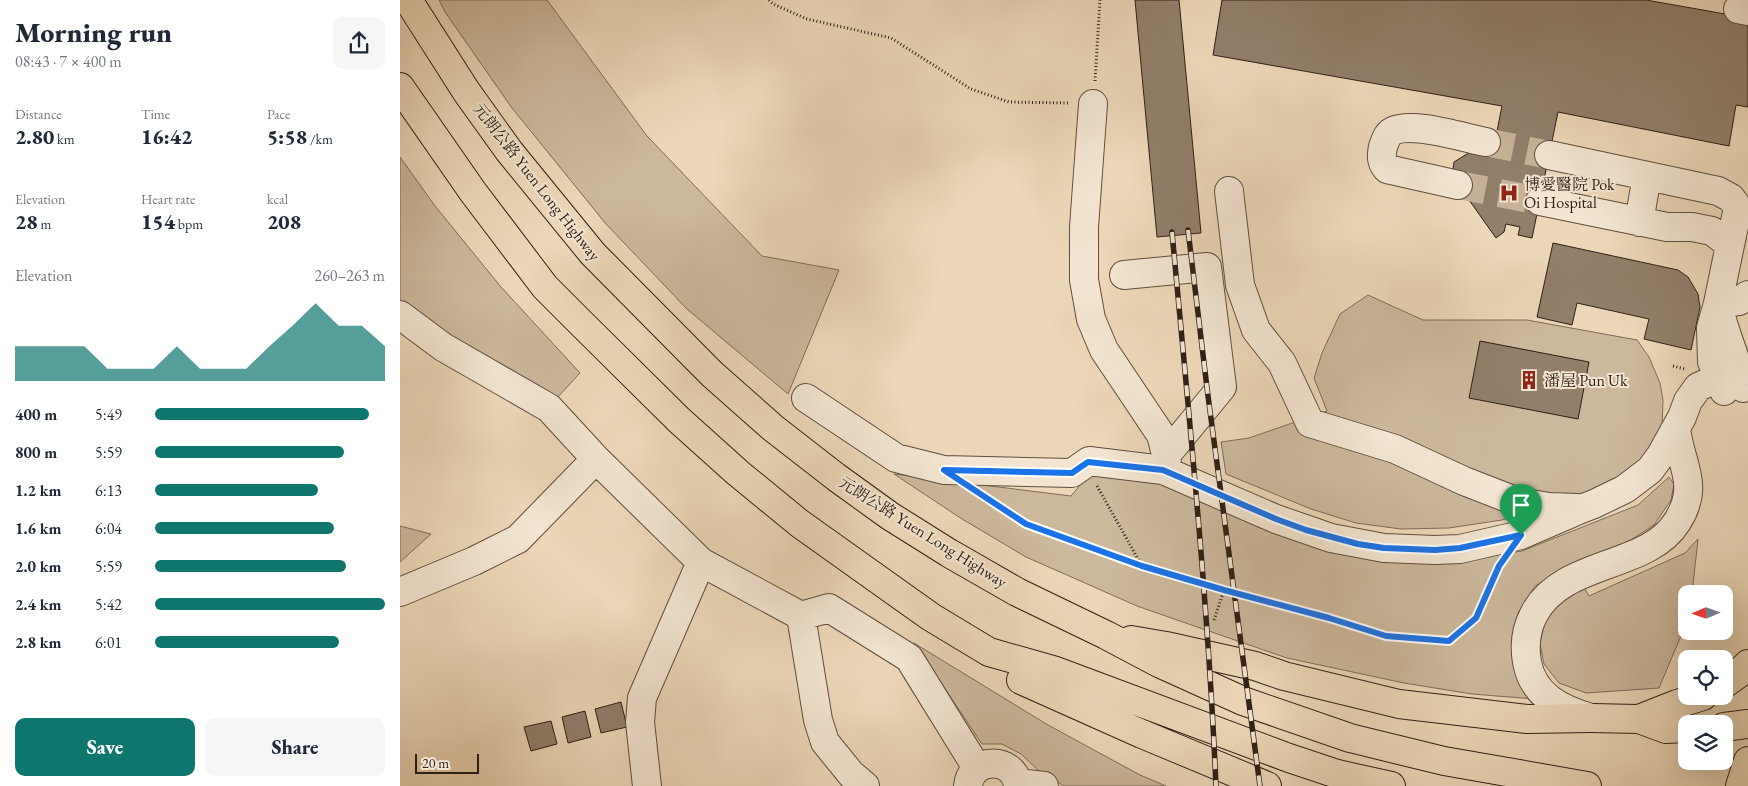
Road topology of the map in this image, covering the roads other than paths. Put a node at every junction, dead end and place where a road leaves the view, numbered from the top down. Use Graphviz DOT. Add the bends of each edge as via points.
graph roads {
  1 [pos="408,0"];
  2 [pos="400,87"];
  3 [pos="1093,104"];
  4 [pos="1486,142"];
  5 [pos="1549,155"];
  6 [pos="1647,176"];
  7 [pos="1458,185"];
  8 [pos="1229,190"];
  9 [pos="1540,201"];
  10 [pos="1639,222"];
  11 [pos="1730,244"];
  12 [pos="1124,275"];
  13 [pos="1748,295"];
  14 [pos="1718,303"];
  15 [pos="400,315"];
  16 [pos="1737,381"];
  17 [pos="806,398"];
  18 [pos="1679,423"];
  19 [pos="596,459"];
  20 [pos="1165,465"];
  21 [pos="1581,508"];
  22 [pos="702,562"];
  23 [pos="400,592"];
  24 [pos="801,616"];
  25 [pos="1106,635"];
  26 [pos="989,652"];
  27 [pos="1748,664"];
  28 [pos="1733,678"];
  29 [pos="1021,680"];
  30 [pos="1678,704"];
  31 [pos="1591,718"];
  32 [pos="1639,719"];
  33 [pos="1748,724"];
  34 [pos="1733,725"];
  35 [pos="1678,728"];
  36 [pos="1748,761"];
  37 [pos="973,777"];
  38 [pos="1575,784"];
  39 [pos="1027,785"];
  40 [pos="646,786"];
  41 [pos="865,786"];
  42 [pos="1216,786"];
  43 [pos="1267,786"];
  44 [pos="1390,786"];
  45 [pos="1740,786"];
  1 -- 25 [label="main road, 元朗公路 Yuen Long Highway" via="466,91 552,206 593,254 712,374 773,428 890,516 1017,592"];
  2 -- 26 [label="main road" via="473,192 545,287 679,420 799,523 931,617"];
  3 -- 20 [label="street" via="1084,227 1084,280 1091,319 1104,350 1161,435"];
  4 -- 7 [label="street" via="1412,127 1393,131 1385,140 1381,156 1387,169"];
  5 -- 6 [label="street"];
  6 -- 10 [label="street"];
  6 -- 11 [label="street" via="1718,190 1731,198 1738,208"];
  8 -- 21 [label="street" via="1240,285 1256,330 1282,363 1310,422 1395,449 1518,502"];
  9 -- 10 [label="street"];
  10 -- 11 [label="street" via="1712,231"];
  11 -- 14 [label="street"];
  12 -- 20 [label="street" via="1207,267 1222,387"];
  13 -- 14 [label="street" via="1739,301"];
  14 -- 16 [label="street"];
  15 -- 19 [label="street" via="443,347 549,408"];
  16 -- 18 [label="street"];
  17 -- 20 [label="street" via="896,458 944,470 1072,473 1088,462"];
  18 -- 21 [label="street" via="1650,470 1626,489"];
  18 -- 31 [label="street" via="1678,443 1689,485 1686,505 1677,523 1666,535 1644,549 1559,586 1542,601 1527,632 1528,668 1535,685 1558,705"];
  19 -- 22 [label="street"];
  19 -- 23 [label="street" via="518,539"];
  20 -- 21 [label="street" via="1276,519 1314,533 1384,548 1460,548 1521,535"];
  22 -- 24 [label="street"];
  22 -- 40 [label="street" via="642,698 640,722"];
  24 -- 37 [label="street" via="829,608 910,658"];
  24 -- 41 [label="street" via="818,720 825,742"];
  25 -- 31 [label="main road" via="1246,664 1399,704 1527,719"];
  25 -- 38 [label="main road, 元朗公路 Yuen Long Highway" via="1243,701 1350,738 1444,761"];
  26 -- 29 [label="main road"];
  26 -- 44 [label="main road" via="1056,671 1337,774"];
  27 -- 28 [label="main road"];
  29 -- 42 [label="main road" via="1072,715 1137,750"];
  29 -- 43 [label="main road"];
  30 -- 32 [label="main road"];
  31 -- 32 [label="main road"];
  32 -- 35 [label="main road" via="1666,729"];
  33 -- 34 [label="main road"];
  36 -- 45 [label="main road"];
  37 -- 39 [label="street" via="984,764 993,762 1009,768"];
}
